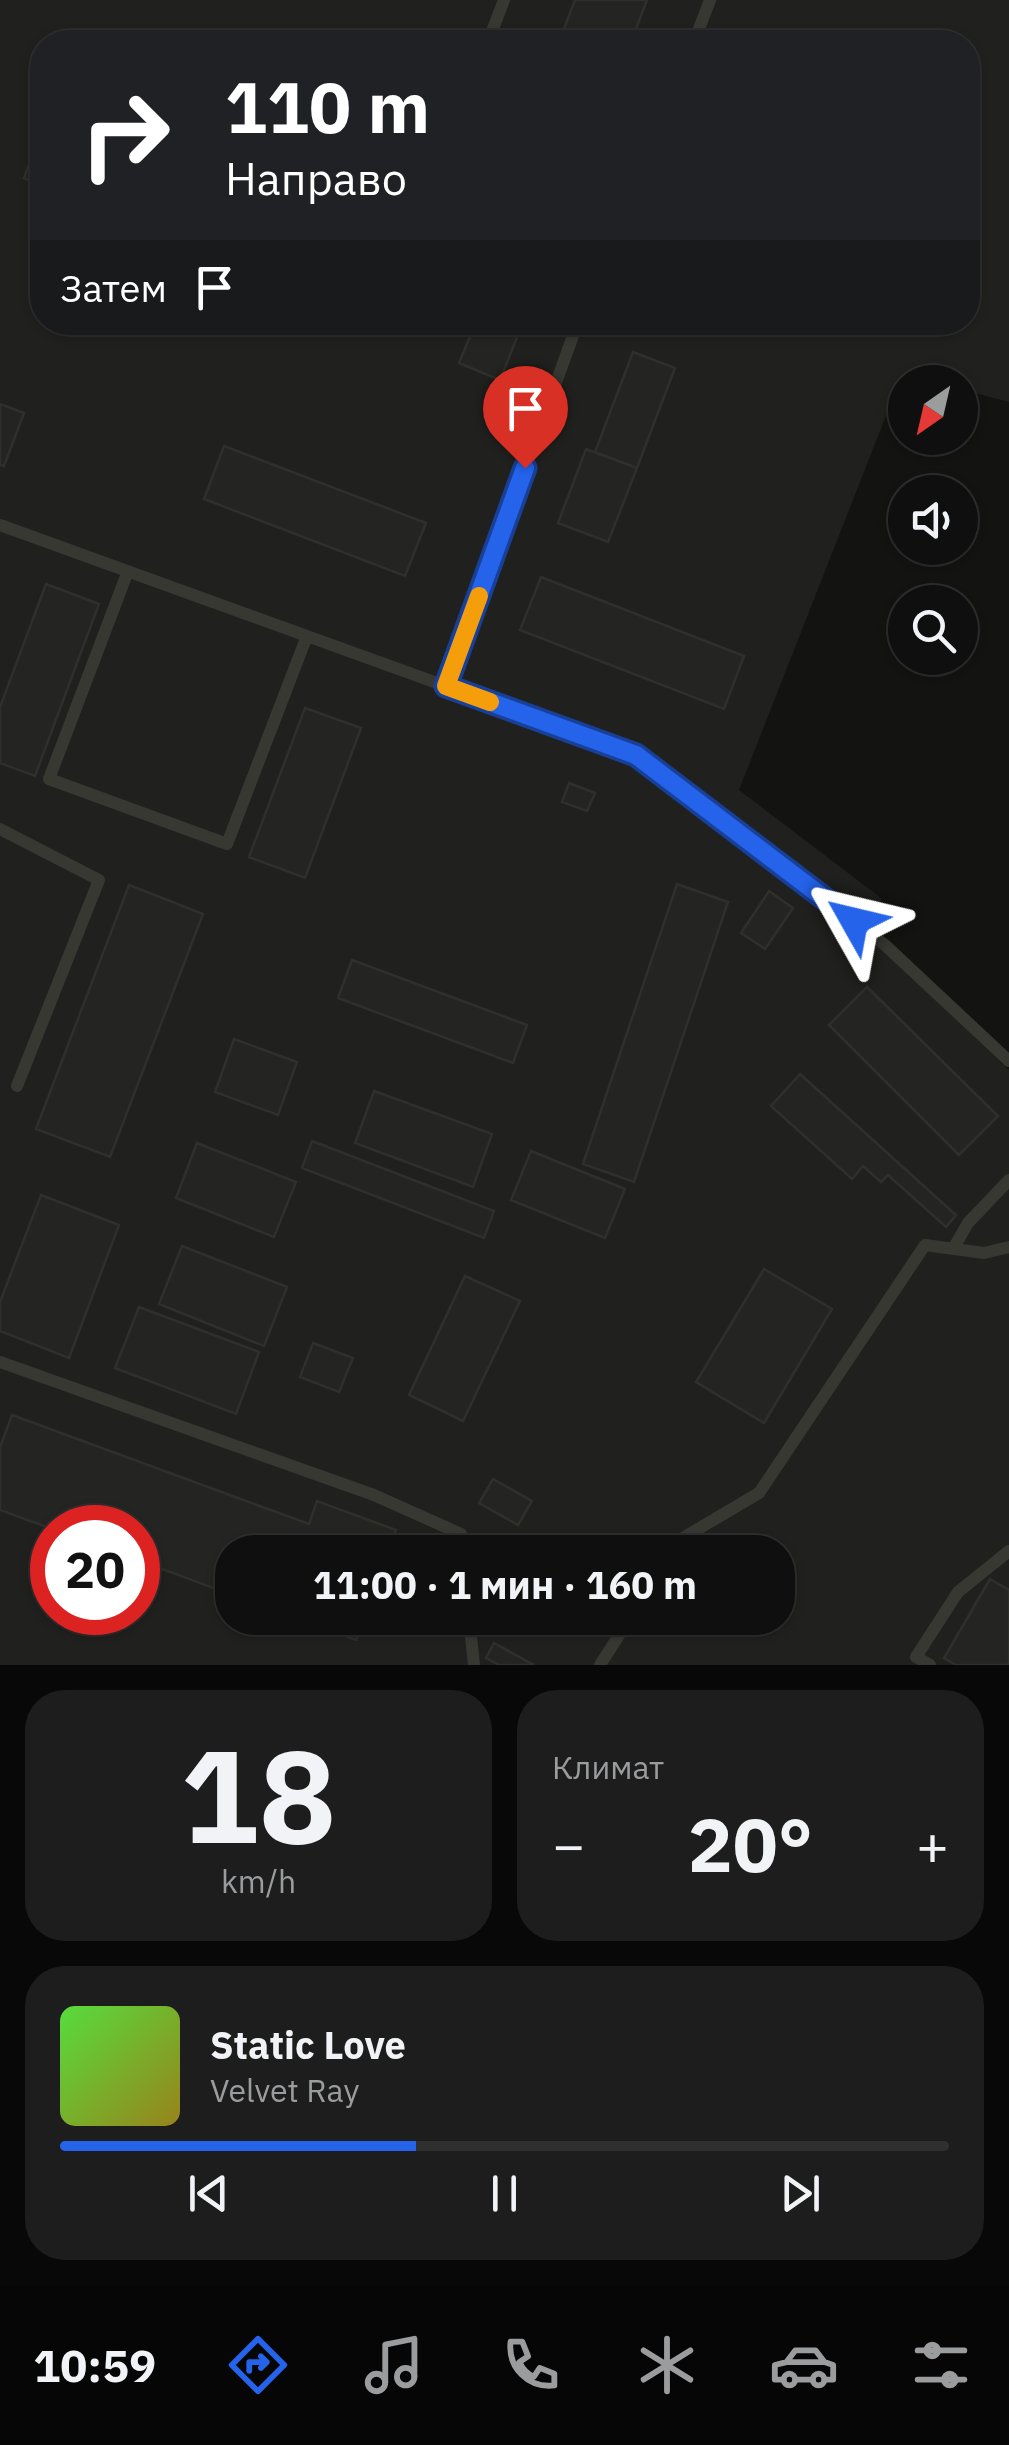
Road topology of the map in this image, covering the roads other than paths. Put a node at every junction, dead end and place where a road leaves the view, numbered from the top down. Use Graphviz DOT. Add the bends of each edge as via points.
graph roads {
  1 [pos="504,0"];
  2 [pos="710,0"];
  3 [pos="493,30"];
  4 [pos="699,30"];
  5 [pos="573,335"];
  6 [pos="0,525"];
  7 [pos="128,571"];
  8 [pos="307,636"];
  9 [pos="446,686"];
  10 [pos="0,829"];
  11 [pos="1009,1061"];
  12 [pos="17,1086"];
  13 [pos="1009,1180"];
  14 [pos="953,1248"];
  15 [pos="1009,1248"];
  16 [pos="0,1362"];
  17 [pos="460,1535"];
  18 [pos="688,1535"];
  19 [pos="1009,1551"];
  20 [pos="471,1635"];
  21 [pos="619,1635"];
  22 [pos="474,1665"];
  23 [pos="600,1665"];
  24 [pos="930,1665"];
  1 -- 3 [label="lane"];
  2 -- 4 [label="lane"];
  5 -- 9 [label="lane"];
  6 -- 7 [label="lane"];
  7 -- 8 [label="lane"];
  7 -- 8 [label="lane" via="50,779 227,844"];
  8 -- 9 [label="lane"];
  9 -- 11 [label="lane" via="636,755 885,945"];
  10 -- 12 [label="lane" via="99,880"];
  13 -- 14 [label="lane"];
  14 -- 15 [label="lane"];
  14 -- 18 [label="lane" via="924,1245 760,1493"];
  16 -- 17 [label="lane" via="374,1495"];
  19 -- 24 [label="lane" via="958,1592 916,1658"];
  20 -- 22 [label="lane"];
  21 -- 23 [label="lane"];
}
